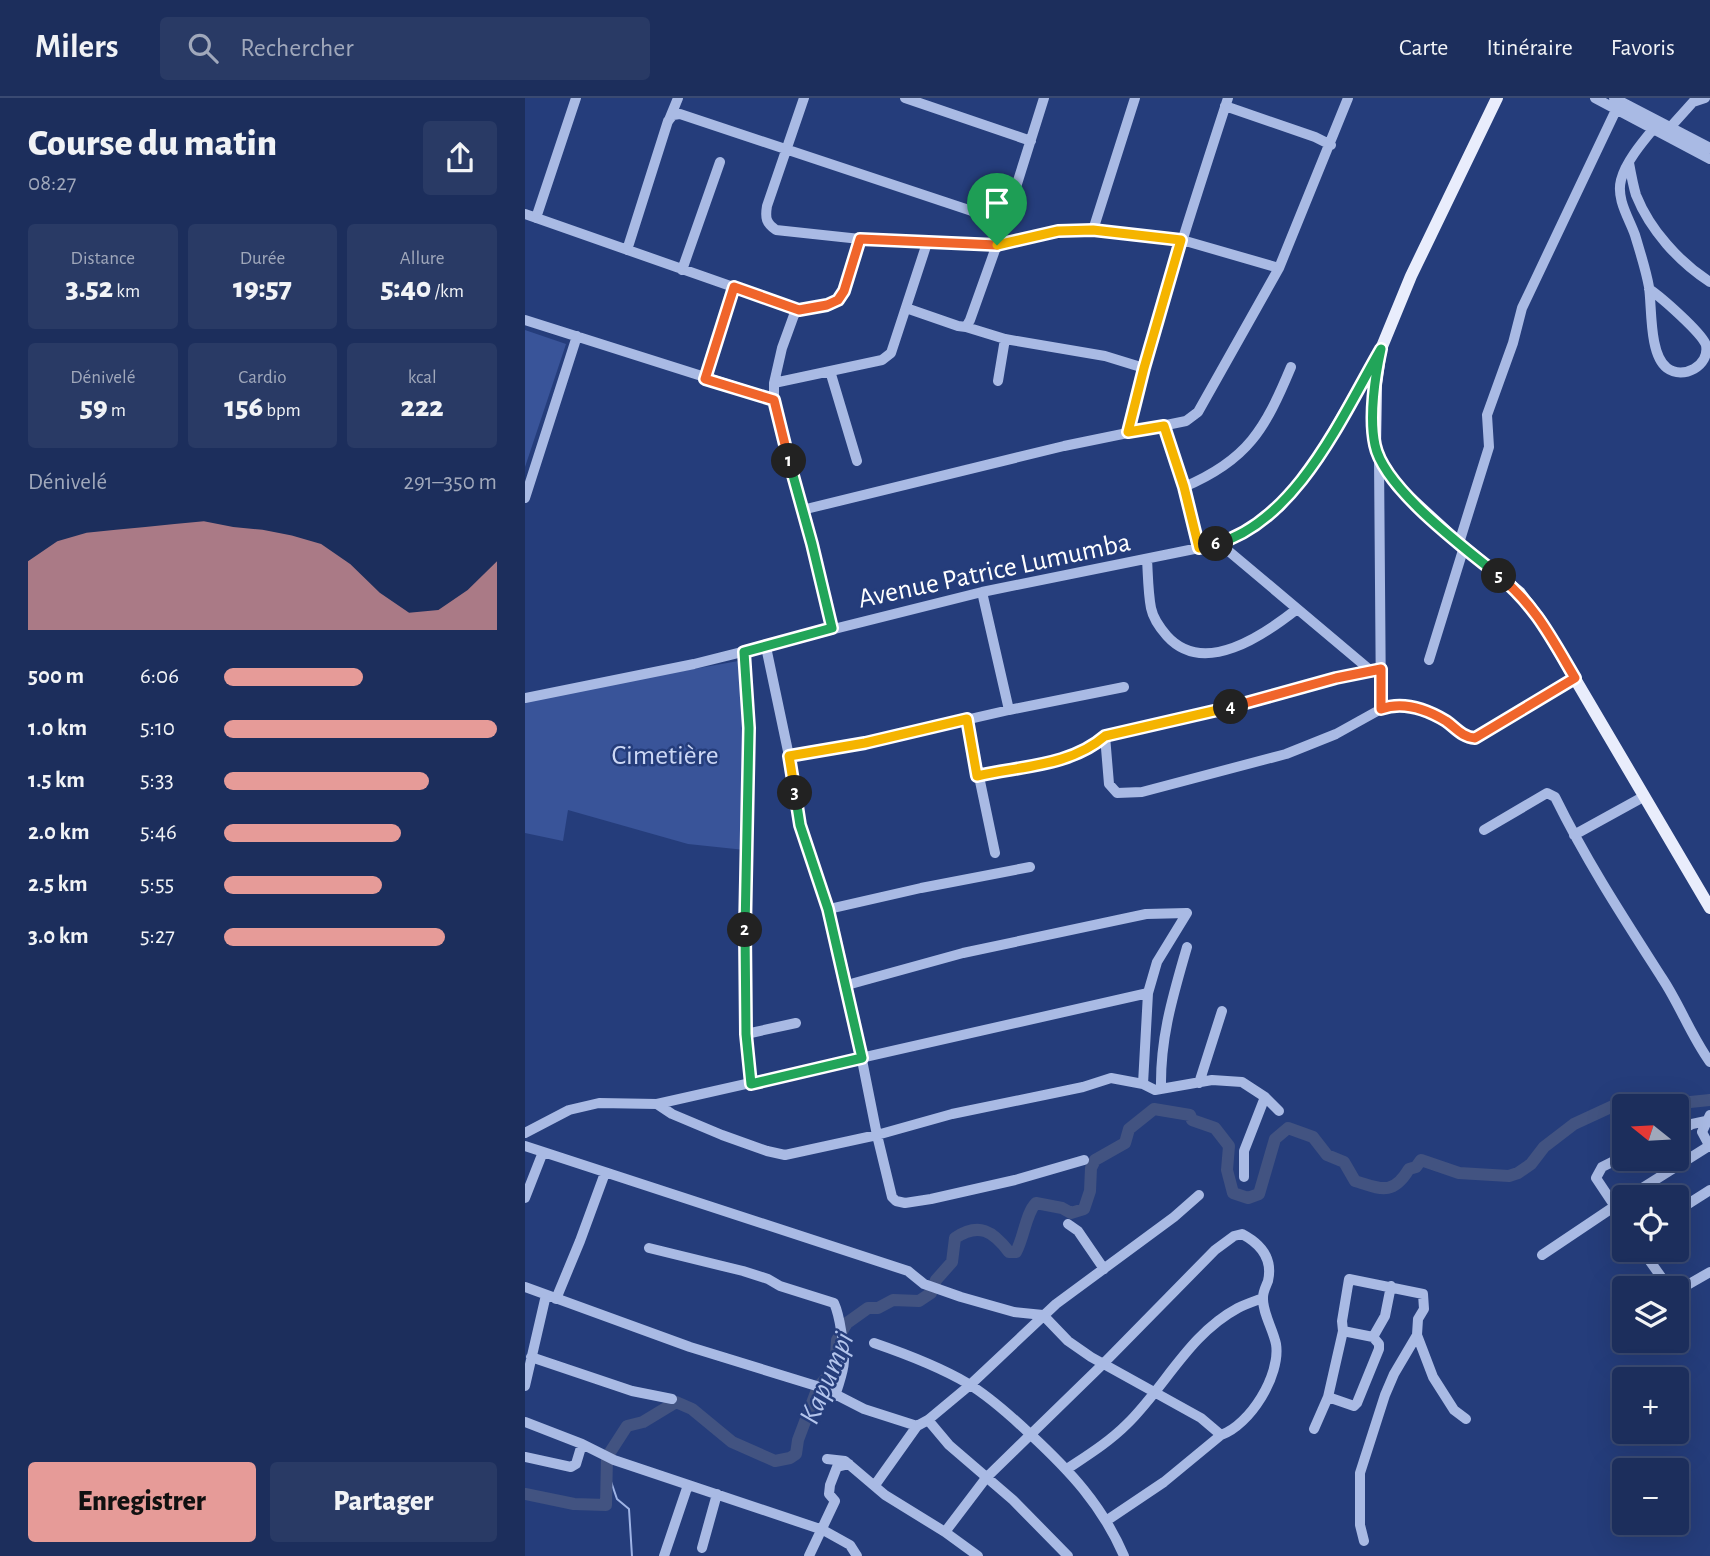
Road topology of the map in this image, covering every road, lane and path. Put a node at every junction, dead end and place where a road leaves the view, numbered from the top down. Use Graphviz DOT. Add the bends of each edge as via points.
graph roads {
  1 [pos="576,98"];
  2 [pos="678,98"];
  3 [pos="804,98"];
  4 [pos="905,98"];
  5 [pos="1044,98"];
  6 [pos="1135,98"];
  7 [pos="1348,98"];
  8 [pos="1497,98"];
  9 [pos="1595,98"];
  10 [pos="1614,98"];
  11 [pos="1705,98"];
  12 [pos="1226,102"];
  13 [pos="1616,110"];
  14 [pos="669,121"];
  15 [pos="1655,126"];
  16 [pos="1666,132"];
  17 [pos="1031,141"];
  18 [pos="1331,145"];
  19 [pos="1710,148"];
  20 [pos="786,150"];
  21 [pos="1710,159"];
  22 [pos="720,162"];
  23 [pos="1629,163"];
  24 [pos="525,214"];
  25 [pos="536,218"];
  26 [pos="1005,222"];
  27 [pos="1093,230"];
  28 [pos="860,239"];
  29 [pos="1181,240"];
  30 [pos="927,243"];
  31 [pos="997,245"];
  32 [pos="627,250"];
  33 [pos="1279,268"];
  34 [pos="682,270"];
  35 [pos="1710,282"];
  36 [pos="734,287"];
  37 [pos="1649,289"];
  38 [pos="906,308"];
  39 [pos="799,310"];
  40 [pos="525,320"];
  41 [pos="965,327"];
  42 [pos="577,336"];
  43 [pos="1005,339"];
  44 [pos="1381,349"];
  45 [pos="1291,367"];
  46 [pos="1144,368"];
  47 [pos="830,371"];
  48 [pos="705,379"];
  49 [pos="998,381"];
  50 [pos="774,383"];
  51 [pos="774,400"];
  52 [pos="1164,426"];
  53 [pos="1128,432"];
  54 [pos="1380,458"];
  55 [pos="857,461"];
  56 [pos="1184,487"];
  57 [pos="525,498"];
  58 [pos="802,510"];
  59 [pos="1219,543"];
  60 [pos="1461,545"];
  61 [pos="1199,548"];
  62 [pos="1147,559"];
  63 [pos="982,592"];
  64 [pos="1297,609"];
  65 [pos="832,628"];
  66 [pos="766,647"];
  67 [pos="744,652"];
  68 [pos="1429,660"];
  69 [pos="1375,669"];
  70 [pos="1575,678"];
  71 [pos="1124,687"];
  72 [pos="525,698"];
  73 [pos="1381,709"];
  74 [pos="1009,710"];
  75 [pos="967,719"];
  76 [pos="1105,736"];
  77 [pos="789,756"];
  78 [pos="977,776"];
  79 [pos="1643,797"];
  80 [pos="1484,830"];
  81 [pos="1574,835"];
  82 [pos="995,853"];
  83 [pos="1030,867"];
  84 [pos="1710,908"];
  85 [pos="828,909"];
  86 [pos="1187,947"];
  87 [pos="847,985"];
  88 [pos="1148,993"];
  89 [pos="1222,1011"];
  90 [pos="796,1023"];
  91 [pos="746,1034"];
  92 [pos="862,1058"];
  93 [pos="1710,1062"];
  94 [pos="1199,1083"];
  95 [pos="751,1084"];
  96 [pos="1143,1084"];
  97 [pos="1161,1089"];
  98 [pos="1265,1097"];
  99 [pos="657,1104"];
  100 [pos="1279,1111"];
  101 [pos="1708,1118"];
  102 [pos="1689,1126"];
  103 [pos="525,1133"];
  104 [pos="877,1135"];
  105 [pos="525,1146"];
  106 [pos="1710,1146"];
  107 [pos="543,1152"];
  108 [pos="1084,1160"];
  109 [pos="1612,1162"];
  110 [pos="605,1173"];
  111 [pos="1244,1177"];
  112 [pos="1648,1185"];
  113 [pos="1710,1190"];
  114 [pos="1612,1192"];
  115 [pos="1199,1195"];
  116 [pos="525,1198"];
  117 [pos="1689,1203"];
  118 [pos="1612,1208"];
  119 [pos="1068,1223"];
  120 [pos="649,1248"];
  121 [pos="1542,1255"];
  122 [pos="1104,1269"];
  123 [pos="1710,1272"];
  124 [pos="1689,1284"];
  125 [pos="1391,1286"];
  126 [pos="525,1287"];
  127 [pos="551,1297"];
  128 [pos="1263,1297"];
  129 [pos="1043,1315"];
  130 [pos="1343,1331"];
  131 [pos="1417,1335"];
  132 [pos="1373,1337"];
  133 [pos="874,1343"];
  134 [pos="531,1357"];
  135 [pos="1103,1364"];
  136 [pos="970,1385"];
  137 [pos="525,1386"];
  138 [pos="1155,1392"];
  139 [pos="835,1396"];
  140 [pos="1328,1397"];
  141 [pos="672,1399"];
  142 [pos="1466,1419"];
  143 [pos="928,1420"];
  144 [pos="525,1422"];
  145 [pos="917,1426"];
  146 [pos="1314,1429"];
  147 [pos="1031,1435"];
  148 [pos="1221,1435"];
  149 [pos="582,1444"];
  150 [pos="525,1457"];
  151 [pos="827,1459"];
  152 [pos="849,1464"];
  153 [pos="1067,1469"];
  154 [pos="986,1478"];
  155 [pos="688,1485"];
  156 [pos="875,1485"];
  157 [pos="717,1494"];
  158 [pos="1106,1521"];
  159 [pos="823,1530"];
  160 [pos="946,1532"];
  161 [pos="1364,1541"];
  162 [pos="702,1548"];
  163 [pos="664,1556"];
  164 [pos="809,1556"];
  165 [pos="857,1556"];
  166 [pos="978,1556"];
  167 [pos="1068,1556"];
  168 [pos="1124,1556"];
  1 -- 25 [label="street"];
  2 -- 14 [label="street"];
  3 -- 20 [label="street"];
  4 -- 17 [label="street"];
  5 -- 17 [label="street"];
  6 -- 27 [label="street"];
  7 -- 18 [label="street"];
  8 -- 44 [label="main road"];
  9 -- 13 [label="street"];
  10 -- 15 [label="street"];
  11 -- 16 [label="street" via="1693,102"];
  12 -- 18 [label="street"];
  12 -- 29 [label="street"];
  13 -- 15 [label="street"];
  13 -- 60 [label="street" via="1521,308 1487,415 1489,447"];
  14 -- 20 [label="street" via="680,114"];
  14 -- 32 [label="street"];
  15 -- 16 [label="street"];
  15 -- 23 [label="street"];
  16 -- 19 [label="street"];
  16 -- 21 [label="street"];
  17 -- 26 [label="street"];
  18 -- 33 [label="street"];
  20 -- 26 [label="street"];
  20 -- 28 [label="street" via="767,206 768,225 786,232"];
  22 -- 34 [label="street"];
  23 -- 35 [label="street" via="1646,214 1689,268"];
  23 -- 37 [label="street" via="1620,197"];
  24 -- 25 [label="street"];
  25 -- 32 [label="street"];
  26 -- 31 [label="street"];
  27 -- 29 [label="street"];
  27 -- 31 [label="street" via="1058,231"];
  28 -- 30 [label="street"];
  28 -- 39 [label="street" via="838,300"];
  29 -- 33 [label="street"];
  29 -- 46 [label="street"];
  30 -- 31 [label="street"];
  30 -- 38 [label="street"];
  31 -- 41 [label="street"];
  32 -- 34 [label="street"];
  33 -- 52 [label="street" via="1198,412 1186,421"];
  34 -- 36 [label="street"];
  36 -- 39 [label="street"];
  36 -- 48 [label="street"];
  37 -- 37 [label="street" via="1657,353 1664,366 1685,373 1698,367 1705,358 1706,345 1700,335"];
  38 -- 41 [label="street"];
  38 -- 47 [label="street" via="891,354"];
  39 -- 50 [label="street" via="790,322"];
  40 -- 42 [label="street"];
  41 -- 43 [label="street"];
  42 -- 48 [label="street"];
  42 -- 57 [label="street"];
  43 -- 46 [label="street" via="1105,356"];
  43 -- 49 [label="street"];
  44 -- 54 [label="main road" via="1374,429"];
  44 -- 59 [label="street, Avenue Patrice Lumumba" via="1296,488 1263,520"];
  45 -- 56 [label="street" via="1263,425 1243,452 1223,468"];
  46 -- 53 [label="street"];
  47 -- 50 [label="street"];
  47 -- 55 [label="street"];
  48 -- 51 [label="street"];
  50 -- 51 [label="street"];
  51 -- 58 [label="street"];
  52 -- 53 [label="street"];
  52 -- 56 [label="street"];
  53 -- 58 [label="street"];
  54 -- 60 [label="main road" via="1397,486"];
  54 -- 69 [label="street"];
  56 -- 61 [label="street"];
  58 -- 65 [label="street"];
  59 -- 61 [label="street, Avenue Patrice Lumumba"];
  59 -- 64 [label="street"];
  60 -- 68 [label="street"];
  60 -- 70 [label="main road" via="1520,593"];
  61 -- 62 [label="street, Avenue Patrice Lumumba"];
  62 -- 63 [label="street, Avenue Patrice Lumumba"];
  62 -- 64 [label="street" via="1151,610 1160,628 1184,649 1214,653 1263,634"];
  63 -- 65 [label="street, Avenue Patrice Lumumba"];
  63 -- 74 [label="street"];
  64 -- 69 [label="street"];
  65 -- 66 [label="street, Avenue Patrice Lumumba"];
  66 -- 67 [label="street, Avenue Patrice Lumumba"];
  66 -- 77 [label="street"];
  67 -- 72 [label="street, Avenue Patrice Lumumba"];
  67 -- 91 [label="street" via="749,728"];
  69 -- 73 [label="street"];
  69 -- 76 [label="street"];
  70 -- 73 [label="street" via="1475,738 1406,705"];
  70 -- 79 [label="main road"];
  71 -- 74 [label="street"];
  73 -- 76 [label="street" via="1286,754 1127,794 1117,793 1109,784"];
  74 -- 75 [label="street"];
  75 -- 77 [label="street"];
  75 -- 78 [label="street"];
  76 -- 78 [label="street" via="1073,756"];
  77 -- 85 [label="street" via="800,825"];
  78 -- 82 [label="street"];
  79 -- 81 [label="street"];
  79 -- 84 [label="main road"];
  80 -- 81 [label="street" via="1547,793 1555,797"];
  81 -- 93 [label="street"];
  83 -- 85 [label="street"];
  85 -- 87 [label="street"];
  86 -- 97 [label="street" via="1166,1020"];
  87 -- 88 [label="street" via="1146,914 1187,913 1157,962"];
  87 -- 92 [label="street"];
  88 -- 92 [label="street"];
  88 -- 96 [label="street"];
  89 -- 94 [label="street"];
  90 -- 91 [label="street"];
  91 -- 95 [label="street"];
  92 -- 95 [label="street"];
  92 -- 104 [label="street"];
  94 -- 97 [label="street"];
  94 -- 98 [label="street" via="1242,1082"];
  95 -- 99 [label="street"];
  96 -- 97 [label="street"];
  96 -- 104 [label="street" via="1111,1078"];
  98 -- 100 [label="street"];
  98 -- 111 [label="street" via="1244,1151"];
  99 -- 103 [label="street" via="599,1103 569,1110"];
  99 -- 104 [label="street" via="722,1135 785,1155"];
  101 -- 102 [label="street"];
  101 -- 106 [label="street" via="1702,1132"];
  104 -- 108 [label="street" via="896,1202 1015,1180"];
  105 -- 107 [label="street"];
  106 -- 112 [label="street"];
  107 -- 110 [label="street"];
  107 -- 116 [label="street"];
  109 -- 114 [label="street" via="1602,1167 1597,1178"];
  110 -- 127 [label="street" via="580,1241"];
  110 -- 129 [label="street" via="908,1271 945,1292 1014,1312"];
  113 -- 117 [label="street"];
  115 -- 122 [label="street"];
  118 -- 121 [label="street"];
  119 -- 122 [label="street"];
  120 -- 139 [label="street" via="743,1271 834,1303 846,1355"];
  122 -- 129 [label="street"];
  123 -- 124 [label="street"];
  125 -- 130 [label="street" via="1349,1279"];
  125 -- 131 [label="street" via="1423,1294"];
  125 -- 132 [label="street" via="1385,1316"];
  126 -- 127 [label="street"];
  127 -- 134 [label="street"];
  127 -- 139 [label="street" via="823,1388"];
  128 -- 135 [label="street" via="1269,1278 1266,1254 1242,1234 1234,1236"];
  128 -- 138 [label="street" via="1237,1308 1206,1332"];
  128 -- 148 [label="street" via="1276,1346 1276,1368 1248,1414 1232,1431"];
  129 -- 135 [label="street" via="1068,1341"];
  129 -- 136 [label="street"];
  130 -- 132 [label="street"];
  130 -- 140 [label="street"];
  131 -- 142 [label="street" via="1433,1377 1454,1410"];
  131 -- 161 [label="street" via="1385,1395 1360,1472"];
  132 -- 140 [label="street" via="1379,1349 1357,1403 1349,1405"];
  133 -- 136 [label="street"];
  134 -- 137 [label="street"];
  134 -- 141 [label="street" via="632,1391"];
  135 -- 138 [label="street"];
  135 -- 147 [label="street"];
  136 -- 143 [label="street"];
  136 -- 147 [label="street"];
  138 -- 148 [label="street"];
  138 -- 153 [label="street" via="1111,1439"];
  139 -- 145 [label="street"];
  140 -- 146 [label="street"];
  143 -- 145 [label="street"];
  143 -- 154 [label="street"];
  144 -- 149 [label="street"];
  145 -- 156 [label="street"];
  147 -- 153 [label="street"];
  147 -- 154 [label="street"];
  148 -- 158 [label="street" via="1164,1482"];
  149 -- 150 [label="street" via="576,1464 571,1466"];
  149 -- 155 [label="street"];
  151 -- 152 [label="street"];
  152 -- 156 [label="street"];
  152 -- 159 [label="street" via="837,1467 829,1494 835,1501"];
  153 -- 158 [label="street"];
  154 -- 160 [label="street"];
  154 -- 167 [label="street"];
  155 -- 157 [label="street"];
  155 -- 163 [label="street"];
  156 -- 160 [label="street"];
  157 -- 159 [label="street"];
  157 -- 162 [label="street"];
  158 -- 168 [label="street"];
  159 -- 164 [label="street"];
  159 -- 165 [label="street" via="850,1545"];
  160 -- 166 [label="street"];
}
